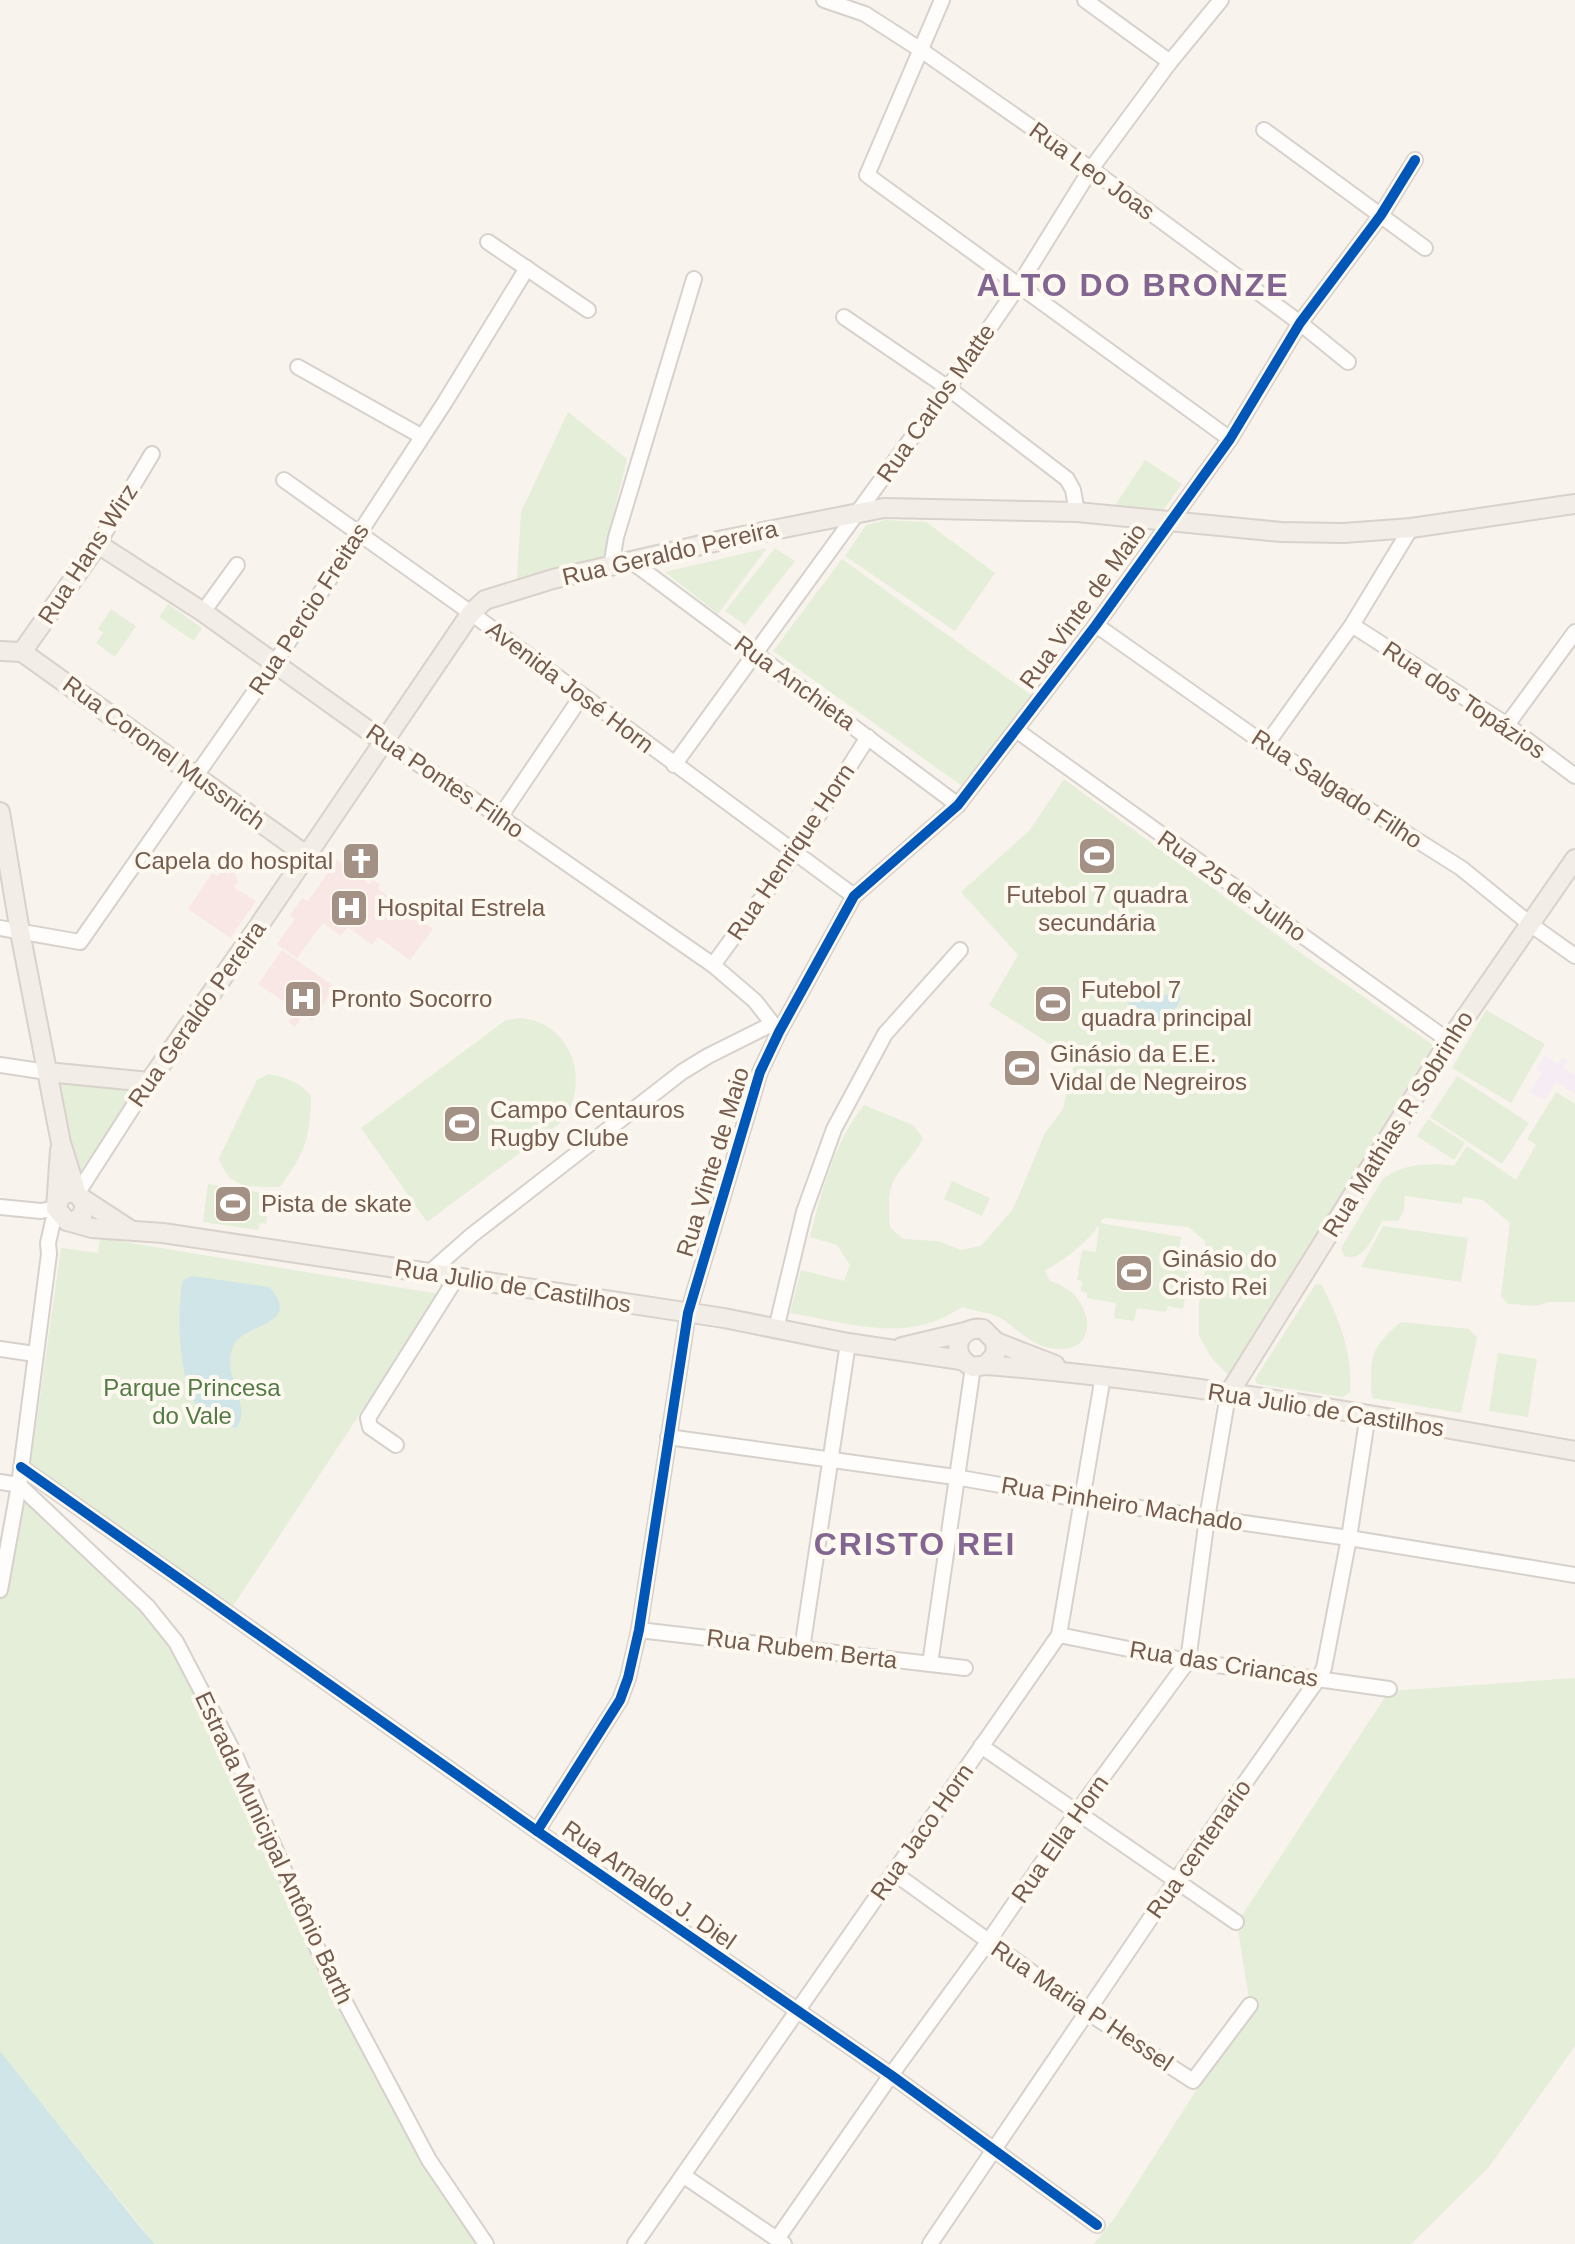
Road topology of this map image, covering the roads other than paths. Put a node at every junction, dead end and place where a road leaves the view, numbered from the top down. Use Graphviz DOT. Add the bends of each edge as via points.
graph roads {
  1 [pos="824,0"];
  2 [pos="942,0"];
  3 [pos="1085,0"];
  4 [pos="1221,0"];
  5 [pos="921,50"];
  6 [pos="1170,62"];
  7 [pos="1264,130"];
  8 [pos="1415,160"];
  9 [pos="1091,169"];
  10 [pos="1381,215"];
  11 [pos="488,242"];
  12 [pos="1425,248"];
  13 [pos="527,268"];
  14 [pos="694,279"];
  15 [pos="1019,285"];
  16 [pos="588,310"];
  17 [pos="844,317"];
  18 [pos="1300,323"];
  19 [pos="1348,362"];
  20 [pos="298,367"];
  21 [pos="948,388"];
  22 [pos="421,436"];
  23 [pos="1230,439"];
  24 [pos="152,454"];
  25 [pos="284,480"];
  26 [pos="1575,504"];
  27 [pos="859,511"];
  28 [pos="1077,512"];
  29 [pos="1171,521"];
  30 [pos="1411,528"];
  31 [pos="359,533"];
  32 [pos="98,544"];
  33 [pos="631,561"];
  34 [pos="237,565"];
  35 [pos="611,567"];
  36 [pos="203,612"];
  37 [pos="471,613"];
  38 [pos="1096,625"];
  39 [pos="1352,625"];
  40 [pos="1575,632"];
  41 [pos="0,651"];
  42 [pos="22,652"];
  43 [pos="754,653"];
  44 [pos="274,664"];
  45 [pos="581,697"];
  46 [pos="1507,725"];
  47 [pos="1016,730"];
  48 [pos="868,737"];
  49 [pos="383,741"];
  50 [pos="1266,745"];
  51 [pos="674,765"];
  52 [pos="197,775"];
  53 [pos="1575,776"];
  54 [pos="958,805"];
  55 [pos="0,812"];
  56 [pos="500,817"];
  57 [pos="794,854"];
  58 [pos="306,855"];
  59 [pos="1575,859"];
  60 [pos="854,896"];
  61 [pos="1530,924"];
  62 [pos="0,928"];
  63 [pos="20,932"];
  64 [pos="960,950"];
  65 [pos="1575,956"];
  66 [pos="713,965"];
  67 [pos="775,1028"];
  68 [pos="1449,1041"];
  69 [pos="41,1045"];
  70 [pos="0,1065"];
  71 [pos="47,1072"];
  72 [pos="73,1077"];
  73 [pos="149,1082"];
  74 [pos="61,1143"];
  75 [pos="77,1194"];
  76 [pos="0,1207"];
  77 [pos="62,1215"];
  78 [pos="131,1231"];
  79 [pos="429,1273"];
  80 [pos="457,1277"];
  81 [pos="688,1313"];
  82 [pos="776,1329"];
  83 [pos="965,1332"];
  84 [pos="996,1342"];
  85 [pos="848,1343"];
  86 [pos="0,1349"];
  87 [pos="894,1349"];
  88 [pos="35,1354"];
  89 [pos="973,1364"];
  90 [pos="1076,1373"];
  91 [pos="1103,1376"];
  92 [pos="1228,1395"];
  93 [pos="1368,1414"];
  94 [pos="668,1437"];
  95 [pos="396,1445"];
  96 [pos="1575,1451"];
  97 [pos="831,1461"];
  98 [pos="21,1467"];
  99 [pos="955,1477"];
  100 [pos="0,1482"];
  101 [pos="19,1485"];
  102 [pos="1084,1500"];
  103 [pos="1207,1518"];
  104 [pos="1349,1538"];
  105 [pos="1575,1575"];
  106 [pos="0,1590"];
  107 [pos="639,1630"];
  108 [pos="1059,1635"];
  109 [pos="802,1649"];
  110 [pos="1188,1661"];
  111 [pos="930,1664"];
  112 [pos="965,1668"];
  113 [pos="1318,1679"];
  114 [pos="1389,1689"];
  115 [pos="981,1746"];
  116 [pos="1077,1812"];
  117 [pos="537,1831"];
  118 [pos="894,1873"];
  119 [pos="1175,1882"];
  120 [pos="1236,1922"];
  121 [pos="988,1942"];
  122 [pos="1250,2005"];
  123 [pos="797,2012"];
  124 [pos="1087,2012"];
  125 [pos="891,2075"];
  126 [pos="992,2149"];
  127 [pos="684,2176"];
  128 [pos="1097,2225"];
  129 [pos="781,2241"];
  130 [pos="486,2244"];
  131 [pos="635,2244"];
  132 [pos="930,2244"];
  1 -- 5 [label="street, Rua Leo Joas" via="865,14"];
  2 -- 5 [label="street"];
  3 -- 6 [label="street"];
  4 -- 6 [label="street, Rua Carlos Matte"];
  5 -- 9 [label="street, Rua Leo Joas"];
  5 -- 15 [label="street" via="867,175"];
  6 -- 9 [label="street, Rua Carlos Matte"];
  7 -- 10 [label="street"];
  8 -- 10 [label="street, Rua Vinte de Maio"];
  9 -- 15 [label="street, Rua Carlos Matte"];
  9 -- 18 [label="street, Rua Leo Joas"];
  10 -- 12 [label="street"];
  10 -- 18 [label="street, Rua Vinte de Maio"];
  11 -- 13 [label="street"];
  13 -- 16 [label="street"];
  13 -- 22 [label="street, Rua Percio Freitas"];
  14 -- 35 [label="street"];
  15 -- 21 [label="street, Rua Carlos Matte"];
  15 -- 23 [label="street"];
  17 -- 21 [label="street"];
  18 -- 19 [label="street, Rua Leo Joas"];
  18 -- 23 [label="street, Rua Vinte de Maio"];
  20 -- 22 [label="street"];
  21 -- 27 [label="street, Rua Carlos Matte"];
  21 -- 28 [label="street" via="1067,479"];
  22 -- 31 [label="street, Rua Percio Freitas"];
  23 -- 29 [label="street, Rua Vinte de Maio"];
  24 -- 32 [label="street, Rua Hans Wirz"];
  25 -- 31 [label="street, Avenida José Horn"];
  26 -- 30 [label="main road, Rua Geraldo Pereira"];
  27 -- 28 [label="main road, Rua Geraldo Pereira"];
  27 -- 33 [label="main road, Rua Geraldo Pereira"];
  27 -- 43 [label="street, Rua Carlos Matte"];
  28 -- 29 [label="main road, Rua Geraldo Pereira"];
  29 -- 30 [label="main road, Rua Geraldo Pereira" via="1281,532"];
  29 -- 38 [label="street, Rua Vinte de Maio"];
  30 -- 39 [label="street"];
  31 -- 37 [label="street, Avenida José Horn"];
  31 -- 44 [label="street, Rua Percio Freitas"];
  32 -- 36 [label="main road, Rua Pontes Filho"];
  32 -- 42 [label="main road, Rua Hans Wirz"];
  33 -- 35 [label="main road, Rua Geraldo Pereira"];
  33 -- 43 [label="street, Rua Anchieta"];
  34 -- 36 [label="street"];
  35 -- 37 [label="main road, Rua Geraldo Pereira" via="498,595"];
  36 -- 44 [label="main road, Rua Pontes Filho"];
  37 -- 45 [label="street, Avenida José Horn"];
  37 -- 49 [label="main road, Rua Geraldo Pereira"];
  38 -- 47 [label="street, Rua Vinte de Maio"];
  38 -- 50 [label="street, Rua Salgado Filho"];
  39 -- 46 [label="street, Rua dos Topázios"];
  39 -- 50 [label="street"];
  40 -- 46 [label="street"];
  41 -- 42 [label="main road"];
  42 -- 52 [label="main road, Rua Coronel Mussnich"];
  43 -- 48 [label="street, Rua Anchieta"];
  43 -- 51 [label="street, Rua Carlos Matte"];
  44 -- 49 [label="main road, Rua Pontes Filho"];
  44 -- 52 [label="street, Rua Percio Freitas"];
  45 -- 51 [label="street, Avenida José Horn"];
  45 -- 56 [label="street"];
  46 -- 53 [label="street, Rua dos Topázios"];
  47 -- 54 [label="street, Rua Vinte de Maio"];
  47 -- 68 [label="street, Rua 25 de Julho"];
  48 -- 54 [label="street, Rua Anchieta"];
  48 -- 57 [label="street, Rua Henrique Horn"];
  49 -- 56 [label="street, Rua Pontes Filho"];
  49 -- 58 [label="main road, Rua Geraldo Pereira"];
  50 -- 61 [label="street, Rua Salgado Filho" via="1461,868"];
  51 -- 57 [label="street, Avenida José Horn"];
  52 -- 58 [label="main road, Rua Coronel Mussnich"];
  52 -- 63 [label="street, Rua Percio Freitas" via="80,942"];
  54 -- 60 [label="street, Rua Vinte de Maio"];
  55 -- 63 [label="main road"];
  56 -- 66 [label="street, Rua Pontes Filho"];
  57 -- 60 [label="street, Avenida José Horn"];
  57 -- 66 [label="street, Rua Henrique Horn"];
  58 -- 73 [label="main road, Rua Geraldo Pereira"];
  59 -- 61 [label="main road, Rua Mathias R Sobrinho"];
  60 -- 67 [label="street, Rua Vinte de Maio"];
  61 -- 65 [label="street, Rua Salgado Filho"];
  61 -- 68 [label="main road, Rua Mathias R Sobrinho"];
  62 -- 63 [label="street"];
  63 -- 69 [label="main road"];
  64 -- 82 [label="street" via="885,1034 834,1129 804,1212"];
  66 -- 67 [label="street, Rua Pontes Filho" via="755,1001"];
  67 -- 79 [label="street" via="682,1072"];
  67 -- 81 [label="street, Rua Vinte de Maio"];
  68 -- 92 [label="main road, Rua Mathias R Sobrinho"];
  69 -- 71 [label="main road"];
  69 -- 72 [label="main road"];
  70 -- 71 [label="street"];
  71 -- 72 [label="main road"];
  71 -- 74 [label="main road"];
  72 -- 73 [label="main road"];
  73 -- 75 [label="street, Rua Geraldo Pereira"];
  74 -- 75 [label="main road"];
  74 -- 77 [label="main road"];
  75 -- 77 [label="main road" via="84,1212 78,1219"];
  75 -- 78 [label="main road, Rua Julio de Castilhos"];
  76 -- 77 [label="street, Rua Julio de Castilhos"];
  77 -- 78 [label="main road, Rua Julio de Castilhos" via="92,1228"];
  77 -- 88 [label="street" via="49,1254"];
  78 -- 79 [label="main road, Rua Julio de Castilhos"];
  79 -- 80 [label="main road, Rua Julio de Castilhos"];
  80 -- 81 [label="main road, Rua Julio de Castilhos"];
  80 -- 95 [label="street" via="368,1418 370,1427"];
  81 -- 82 [label="main road, Rua Julio de Castilhos"];
  81 -- 94 [label="street, Rua Vinte de Maio"];
  82 -- 85 [label="main road, Rua Julio de Castilhos"];
  83 -- 84 [label="main road" via="983,1329"];
  83 -- 87 [label="main road, Rua Julio de Castilhos"];
  83 -- 89 [label="main road" via="958,1354"];
  84 -- 89 [label="main road" via="995,1355"];
  84 -- 90 [label="main road, Rua Julio de Castilhos"];
  85 -- 87 [label="main road, Rua Julio de Castilhos"];
  85 -- 97 [label="street"];
  86 -- 88 [label="street"];
  87 -- 89 [label="main road, Rua Julio de Castilhos"];
  88 -- 98 [label="street"];
  89 -- 90 [label="main road, Rua Julio de Castilhos"];
  89 -- 99 [label="street"];
  90 -- 91 [label="main road, Rua Julio de Castilhos"];
  91 -- 92 [label="main road, Rua Julio de Castilhos"];
  91 -- 102 [label="street, Rua Jaco Horn"];
  92 -- 93 [label="main road, Rua Julio de Castilhos"];
  92 -- 103 [label="street, Rua Ella Horn"];
  93 -- 96 [label="main road, Rua Julio de Castilhos"];
  93 -- 104 [label="street, Rua centenario"];
  94 -- 97 [label="street, Rua Pinheiro Machado"];
  94 -- 107 [label="street, Rua Vinte de Maio"];
  97 -- 99 [label="street, Rua Pinheiro Machado"];
  97 -- 109 [label="street"];
  98 -- 101 [label="street"];
  98 -- 117 [label="street, Rua Arnaldo J. Diel"];
  99 -- 102 [label="street, Rua Pinheiro Machado"];
  99 -- 111 [label="street"];
  100 -- 101 [label="street"];
  101 -- 106 [label="street"];
  101 -- 130 [label="street, Estrada Municipal Antônio Barth" via="147,1606 176,1642 236,1757 322,1959 429,2160"];
  102 -- 103 [label="street, Rua Pinheiro Machado"];
  102 -- 108 [label="street, Rua Jaco Horn"];
  103 -- 104 [label="street, Rua Pinheiro Machado"];
  103 -- 110 [label="street, Rua Ella Horn"];
  104 -- 105 [label="street, Rua Pinheiro Machado"];
  104 -- 113 [label="street, Rua centenario"];
  107 -- 109 [label="street, Rua Rubem Berta"];
  107 -- 117 [label="street, Rua Vinte de Maio" via="620,1700"];
  108 -- 110 [label="street, Rua das Criancas"];
  108 -- 115 [label="street, Rua Jaco Horn"];
  109 -- 111 [label="street, Rua Rubem Berta"];
  110 -- 113 [label="street, Rua das Criancas"];
  110 -- 116 [label="street, Rua Ella Horn"];
  111 -- 112 [label="street, Rua Rubem Berta"];
  113 -- 114 [label="street, Rua das Criancas"];
  113 -- 119 [label="street, Rua centenario"];
  115 -- 116 [label="street"];
  115 -- 118 [label="street, Rua Jaco Horn"];
  116 -- 119 [label="street"];
  116 -- 121 [label="street, Rua Ella Horn"];
  117 -- 123 [label="street, Rua Arnaldo J. Diel"];
  118 -- 121 [label="street, Rua Maria P Hessel"];
  118 -- 123 [label="street, Rua Jaco Horn"];
  119 -- 120 [label="street"];
  119 -- 124 [label="street, Rua centenario"];
  121 -- 124 [label="street, Rua Maria P Hessel"];
  121 -- 125 [label="street, Rua Ella Horn"];
  122 -- 124 [label="street, Rua Maria P Hessel" via="1193,2081"];
  123 -- 125 [label="street, Rua Arnaldo J. Diel"];
  123 -- 127 [label="street, Rua Jaco Horn"];
  124 -- 126 [label="street, Rua centenario"];
  125 -- 126 [label="street, Rua Arnaldo J. Diel"];
  125 -- 129 [label="street, Rua Ella Horn"];
  126 -- 128 [label="street, Rua Arnaldo J. Diel"];
  126 -- 132 [label="street, Rua centenario"];
  127 -- 129 [label="street"];
  127 -- 131 [label="street, Rua Jaco Horn"];
}
